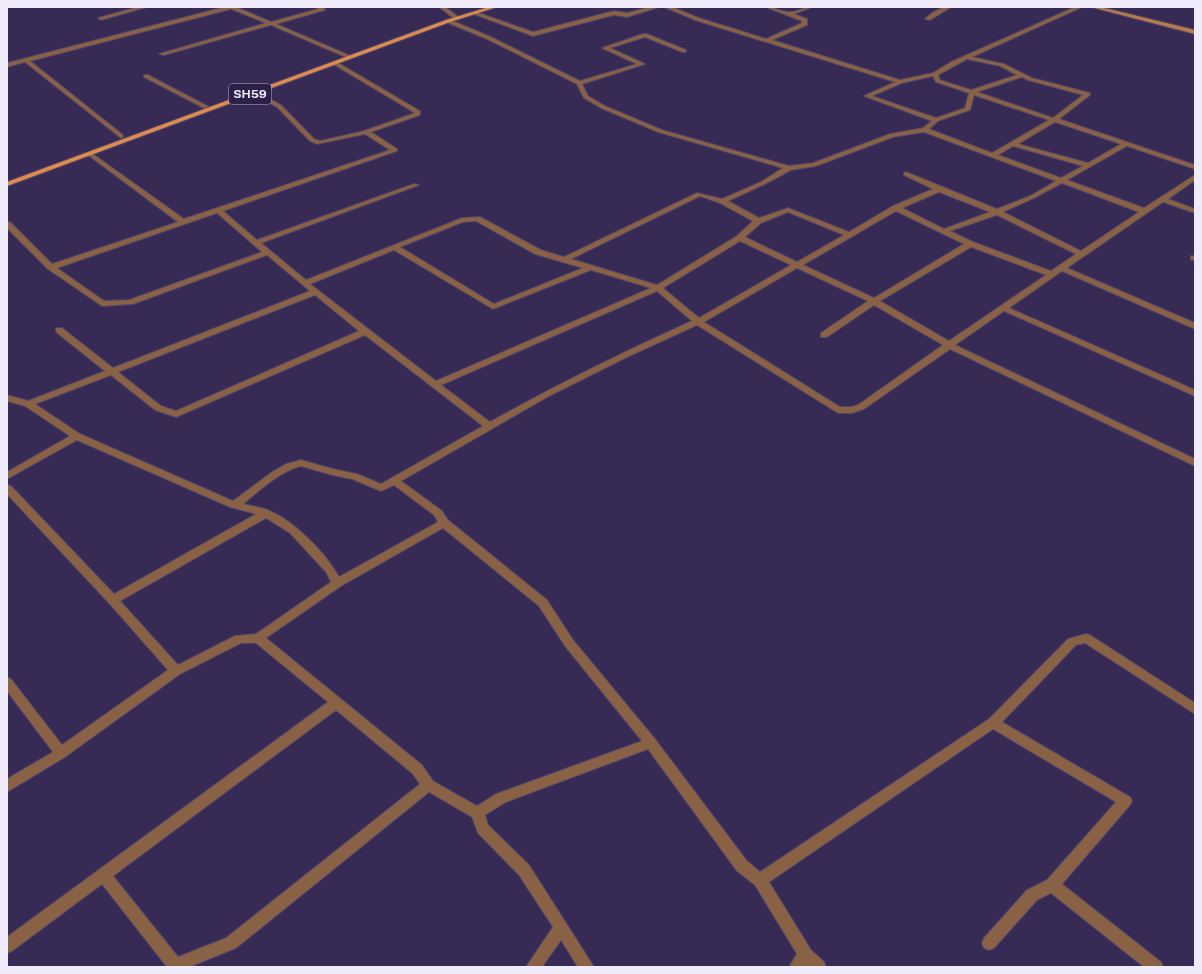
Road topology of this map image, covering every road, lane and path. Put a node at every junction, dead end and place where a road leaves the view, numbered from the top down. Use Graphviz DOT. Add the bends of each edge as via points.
graph roads {
  1 [pos="144,7"];
  2 [pos="232,7"];
  3 [pos="319,7"];
  4 [pos="442,7"];
  5 [pos="482,7"];
  6 [pos="494,7"];
  7 [pos="656,7"];
  8 [pos="667,7"];
  9 [pos="770,7"];
  10 [pos="809,7"];
  11 [pos="948,7"];
  12 [pos="1079,7"];
  13 [pos="1094,7"];
  14 [pos="474,13"];
  15 [pos="790,14"];
  16 [pos="456,17"];
  17 [pos="101,18"];
  18 [pos="928,19"];
  19 [pos="448,21"];
  20 [pos="273,23"];
  21 [pos="1195,32"];
  22 [pos="766,41"];
  23 [pos="684,51"];
  24 [pos="162,54"];
  25 [pos="347,56"];
  26 [pos="967,57"];
  27 [pos="26,60"];
  28 [pos="335,63"];
  29 [pos="7,65"];
  30 [pos="935,74"];
  31 [pos="1022,75"];
  32 [pos="146,76"];
  33 [pos="579,82"];
  34 [pos="900,82"];
  35 [pos="972,92"];
  36 [pos="254,93"];
  37 [pos="206,107"];
  38 [pos="936,120"];
  39 [pos="1054,120"];
  40 [pos="925,130"];
  41 [pos="366,132"];
  42 [pos="121,136"];
  43 [pos="1012,144"];
  44 [pos="1126,144"];
  45 [pos="90,154"];
  46 [pos="993,155"];
  47 [pos="1088,165"];
  48 [pos="789,168"];
  49 [pos="1195,168"];
  50 [pos="906,174"];
  51 [pos="1195,177"];
  52 [pos="7,179"];
  53 [pos="1061,180"];
  54 [pos="7,184"];
  55 [pos="416,185"];
  56 [pos="939,189"];
  57 [pos="1162,199"];
  58 [pos="723,201"];
  59 [pos="896,208"];
  60 [pos="218,210"];
  61 [pos="1144,211"];
  62 [pos="1195,211"];
  63 [pos="997,212"];
  64 [pos="758,221"];
  65 [pos="183,222"];
  66 [pos="7,224"];
  67 [pos="944,231"];
  68 [pos="850,235"];
  69 [pos="740,238"];
  70 [pos="255,242"];
  71 [pos="970,244"];
  72 [pos="394,247"];
  73 [pos="266,253"];
  74 [pos="1081,254"];
  75 [pos="564,260"];
  76 [pos="799,264"];
  77 [pos="51,267"];
  78 [pos="590,268"];
  79 [pos="1061,268"];
  80 [pos="1052,274"];
  81 [pos="305,283"];
  82 [pos="658,288"];
  83 [pos="316,292"];
  84 [pos="874,301"];
  85 [pos="1003,308"];
  86 [pos="698,322"];
  87 [pos="1195,326"];
  88 [pos="59,330"];
  89 [pos="366,332"];
  90 [pos="824,335"];
  91 [pos="949,345"];
  92 [pos="112,372"];
  93 [pos="434,385"];
  94 [pos="1195,392"];
  95 [pos="7,398"];
  96 [pos="28,404"];
  97 [pos="490,426"];
  98 [pos="77,436"];
  99 [pos="1195,463"];
  100 [pos="7,476"];
  101 [pos="395,481"];
  102 [pos="7,488"];
  103 [pos="234,505"];
  104 [pos="266,513"];
  105 [pos="444,523"];
  106 [pos="337,583"];
  107 [pos="113,600"];
  108 [pos="258,638"];
  109 [pos="176,671"];
  110 [pos="7,682"];
  111 [pos="336,703"];
  112 [pos="1195,709"];
  113 [pos="993,723"];
  114 [pos="651,742"];
  115 [pos="61,753"];
  116 [pos="428,785"];
  117 [pos="7,786"];
  118 [pos="476,814"];
  119 [pos="103,875"];
  120 [pos="760,880"];
  121 [pos="1052,885"];
  122 [pos="561,928"];
  123 [pos="989,943"];
  124 [pos="7,946"];
  125 [pos="806,955"];
  126 [pos="533,967"];
  127 [pos="587,967"];
  128 [pos="796,967"];
  129 [pos="819,967"];
  130 [pos="1156,967"];
  1 -- 17 [label="street"];
  2 -- 20 [label="street"];
  2 -- 27 [label="street"];
  3 -- 20 [label="street" via="323,9"];
  4 -- 16 [label="street"];
  5 -- 16 [label="main road"];
  6 -- 14 [label="main road, SH59"];
  7 -- 14 [label="street" via="627,15 614,12 537,34"];
  8 -- 22 [label="street"];
  9 -- 15 [label="street"];
  10 -- 15 [label="street"];
  11 -- 18 [label="street"];
  12 -- 26 [label="street"];
  13 -- 21 [label="street"];
  14 -- 16 [label="main road, SH59"];
  15 -- 22 [label="street" via="804,20 805,24"];
  16 -- 19 [label="main road, SH59"];
  16 -- 25 [label="main road"];
  19 -- 25 [label="main road, SH59"];
  19 -- 33 [label="street"];
  20 -- 24 [label="street"];
  20 -- 25 [label="street"];
  22 -- 34 [label="street"];
  23 -- 33 [label="street" via="645,35 605,48 642,64"];
  25 -- 28 [label="main road, SH59"];
  25 -- 37 [label="main road"];
  26 -- 30 [label="street"];
  26 -- 31 [label="street" via="1002,65"];
  27 -- 29 [label="street"];
  27 -- 42 [label="street"];
  28 -- 36 [label="main road, SH59"];
  28 -- 41 [label="street" via="418,112"];
  30 -- 34 [label="street"];
  30 -- 35 [label="street" via="938,81"];
  31 -- 35 [label="street"];
  31 -- 39 [label="street" via="1088,94"];
  32 -- 37 [label="street"];
  33 -- 48 [label="street" via="586,97 660,131"];
  34 -- 38 [label="street" via="867,96"];
  35 -- 38 [label="street" via="968,109"];
  35 -- 39 [label="street"];
  36 -- 41 [label="street" via="279,106 312,140 319,143"];
  36 -- 45 [label="main road, SH59"];
  37 -- 52 [label="main road"];
  38 -- 40 [label="street"];
  39 -- 43 [label="street"];
  39 -- 44 [label="street"];
  40 -- 46 [label="street"];
  40 -- 48 [label="street" via="892,135 814,165"];
  41 -- 60 [label="street" via="395,150"];
  43 -- 46 [label="street"];
  43 -- 47 [label="street"];
  44 -- 47 [label="street"];
  44 -- 49 [label="street"];
  45 -- 54 [label="main road, SH59"];
  45 -- 65 [label="street"];
  46 -- 53 [label="street"];
  47 -- 53 [label="street"];
  48 -- 58 [label="street"];
  50 -- 56 [label="street"];
  51 -- 57 [label="street"];
  53 -- 61 [label="street"];
  53 -- 63 [label="street" via="1032,197"];
  55 -- 70 [label="street"];
  56 -- 59 [label="street"];
  56 -- 63 [label="street"];
  57 -- 61 [label="street"];
  57 -- 62 [label="street"];
  58 -- 64 [label="street"];
  58 -- 75 [label="street" via="699,194"];
  59 -- 67 [label="street"];
  59 -- 68 [label="street"];
  60 -- 65 [label="street"];
  60 -- 70 [label="street"];
  61 -- 74 [label="street"];
  63 -- 67 [label="street"];
  63 -- 74 [label="street"];
  64 -- 68 [label="street" via="788,210"];
  64 -- 69 [label="street"];
  65 -- 77 [label="street"];
  66 -- 77 [label="street"];
  67 -- 71 [label="street"];
  68 -- 76 [label="street"];
  69 -- 76 [label="street"];
  69 -- 82 [label="street"];
  70 -- 73 [label="street"];
  71 -- 80 [label="street"];
  71 -- 84 [label="street"];
  72 -- 75 [label="street" via="462,220 477,219 538,252"];
  72 -- 78 [label="street" via="493,306"];
  72 -- 81 [label="street"];
  73 -- 77 [label="street" via="130,302 102,304"];
  73 -- 81 [label="street"];
  74 -- 79 [label="street"];
  75 -- 78 [label="street"];
  76 -- 84 [label="street"];
  76 -- 86 [label="street"];
  78 -- 82 [label="street"];
  79 -- 80 [label="street"];
  79 -- 87 [label="street"];
  80 -- 85 [label="street"];
  81 -- 83 [label="street"];
  82 -- 86 [label="street"];
  82 -- 93 [label="street"];
  83 -- 89 [label="street"];
  83 -- 92 [label="street"];
  84 -- 90 [label="street"];
  84 -- 91 [label="street"];
  85 -- 91 [label="street"];
  85 -- 94 [label="street"];
  86 -- 91 [label="street" via="838,410 861,407"];
  86 -- 97 [label="street" via="624,355 546,394"];
  88 -- 92 [label="street"];
  89 -- 92 [label="street" via="176,414 158,408"];
  89 -- 93 [label="street"];
  91 -- 99 [label="street"];
  92 -- 96 [label="street"];
  93 -- 97 [label="street"];
  95 -- 96 [label="street"];
  96 -- 98 [label="street"];
  97 -- 101 [label="street"];
  98 -- 100 [label="street"];
  98 -- 103 [label="street"];
  101 -- 103 [label="street" via="382,488 354,476 301,463 275,474"];
  101 -- 105 [label="street" via="438,513"];
  102 -- 107 [label="street"];
  103 -- 104 [label="street"];
  104 -- 106 [label="street" via="294,530 330,570"];
  104 -- 107 [label="street"];
  105 -- 106 [label="street"];
  105 -- 114 [label="street" via="543,602 569,643"];
  106 -- 108 [label="street"];
  107 -- 109 [label="street"];
  108 -- 109 [label="street" via="239,639"];
  108 -- 111 [label="street"];
  109 -- 115 [label="street"];
  110 -- 115 [label="street"];
  111 -- 116 [label="street" via="418,769"];
  111 -- 119 [label="street"];
  112 -- 113 [label="street" via="1086,638 1072,642"];
  113 -- 120 [label="street"];
  113 -- 121 [label="street" via="1125,801"];
  114 -- 118 [label="street" via="501,798"];
  114 -- 120 [label="street" via="742,866"];
  115 -- 117 [label="street"];
  116 -- 118 [label="street"];
  116 -- 119 [label="street" via="232,943 175,965"];
  118 -- 122 [label="street" via="483,829 524,870"];
  119 -- 124 [label="street"];
  120 -- 125 [label="street"];
  121 -- 123 [label="street" via="1032,895"];
  121 -- 130 [label="street"];
  122 -- 126 [label="street"];
  122 -- 127 [label="street"];
  125 -- 128 [label="street"];
  125 -- 129 [label="street"];
}
